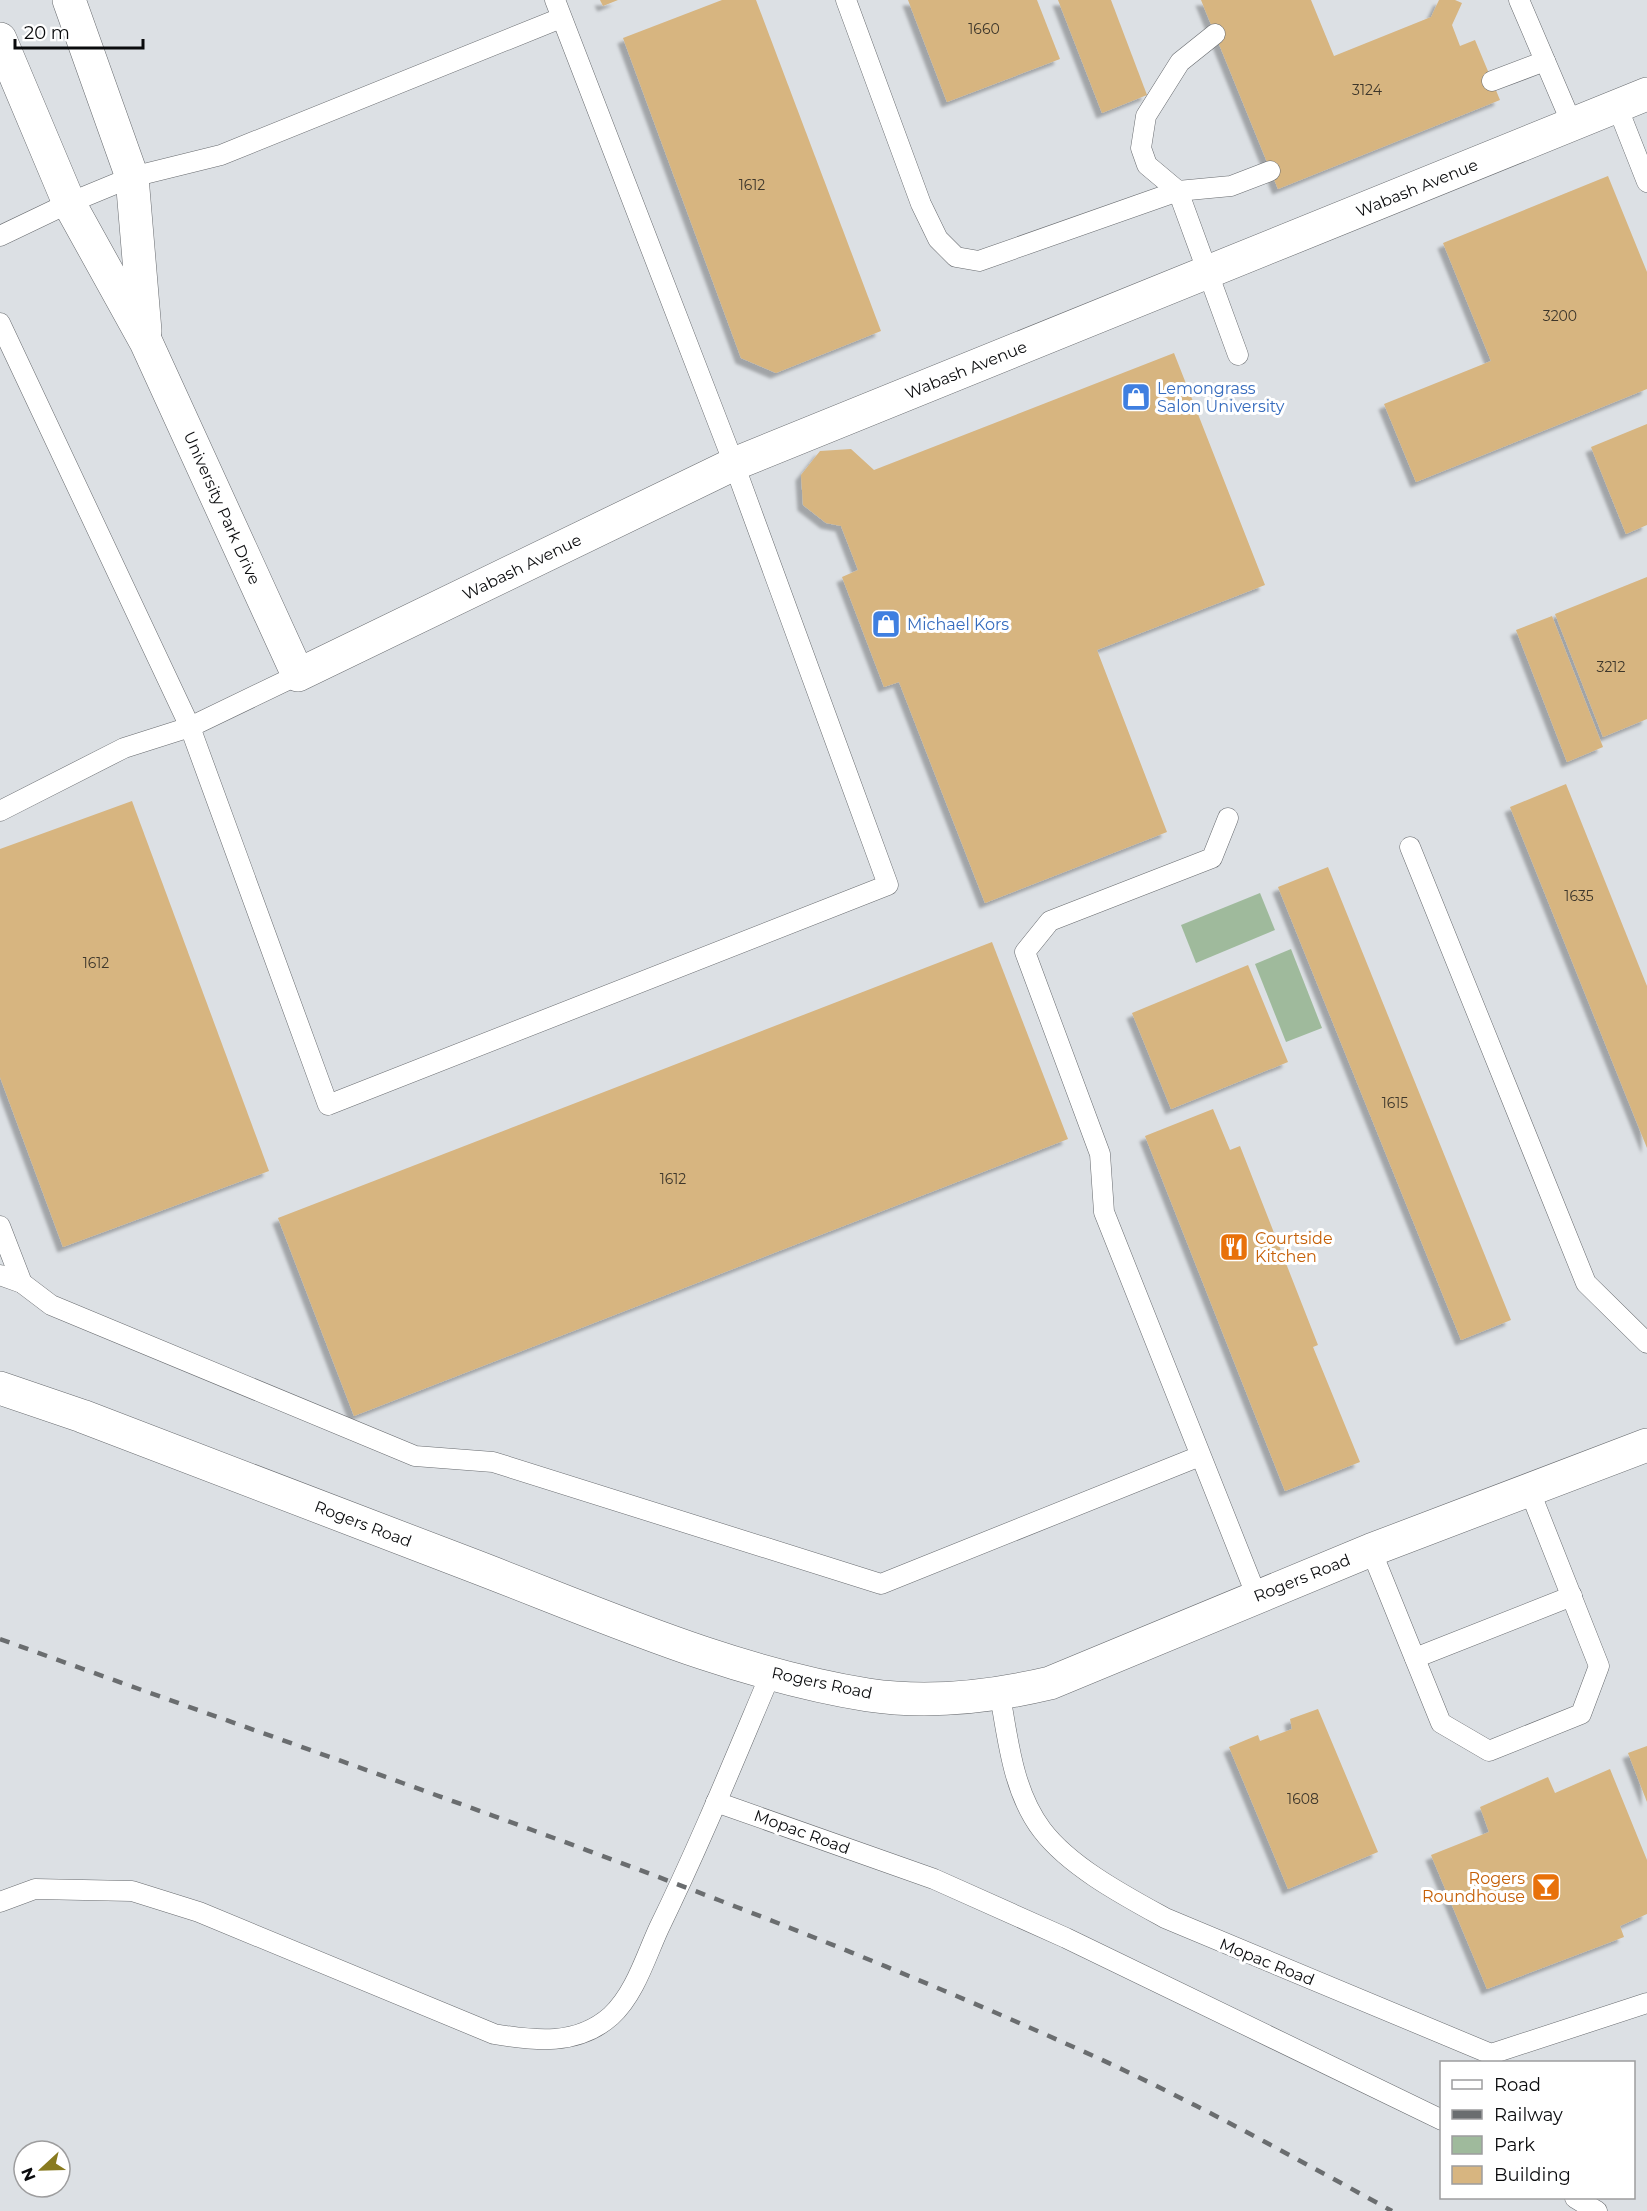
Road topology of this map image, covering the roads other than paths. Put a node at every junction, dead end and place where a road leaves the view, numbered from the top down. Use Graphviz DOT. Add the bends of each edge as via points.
graph roads {
  1 [pos="69,0"];
  2 [pos="846,0"];
  3 [pos="1519,0"];
  4 [pos="558,9"];
  5 [pos="1215,34"];
  6 [pos="0,39"];
  7 [pos="1545,61"];
  8 [pos="1492,81"];
  9 [pos="1647,94"];
  10 [pos="1617,106"];
  11 [pos="1572,124"];
  12 [pos="1270,171"];
  13 [pos="132,177"];
  14 [pos="1647,182"];
  15 [pos="1178,191"];
  16 [pos="69,202"];
  17 [pos="0,236"];
  18 [pos="1208,272"];
  19 [pos="0,323"];
  20 [pos="146,342"];
  21 [pos="1238,355"];
  22 [pos="734,464"];
  23 [pos="298,675"];
  24 [pos="190,727"];
  25 [pos="0,811"];
  26 [pos="1228,818"];
  27 [pos="1410,847"];
  28 [pos="0,1226"];
  29 [pos="0,1275"];
  30 [pos="22,1283"];
  31 [pos="1647,1343"];
  32 [pos="0,1388"];
  33 [pos="1647,1445"];
  34 [pos="1200,1456"];
  35 [pos="1529,1489"];
  36 [pos="1371,1550"];
  37 [pos="1257,1596"];
  38 [pos="1572,1596"];
  39 [pos="1415,1658"];
  40 [pos="771,1673"];
  41 [pos="1000,1695"];
  42 [pos="716,1802"];
  43 [pos="0,1902"];
  44 [pos="1647,2003"];
  45 [pos="1440,2119"];
  46 [pos="1577,2199"];
  47 [pos="1597,2211"];
  1 -- 13 [label="street, University Park Drive"];
  2 -- 15 [label="lane" via="921,204 938,239 956,257 979,261"];
  3 -- 7 [label="lane"];
  4 -- 13 [label="lane" via="221,155"];
  4 -- 22 [label="lane"];
  5 -- 15 [label="lane" via="1180,62 1146,116 1140,148 1147,165"];
  6 -- 16 [label="street, University Park Drive"];
  7 -- 8 [label="lane"];
  7 -- 11 [label="lane"];
  9 -- 10 [label="street, Wabash Avenue"];
  10 -- 11 [label="street, Wabash Avenue"];
  10 -- 14 [label="lane"];
  11 -- 18 [label="street, Wabash Avenue"];
  12 -- 15 [label="lane" via="1231,186"];
  13 -- 16 [label="lane"];
  13 -- 20 [label="street, University Park Drive"];
  15 -- 18 [label="lane"];
  16 -- 17 [label="lane"];
  16 -- 20 [label="street, University Park Drive"];
  18 -- 21 [label="lane"];
  18 -- 22 [label="street, Wabash Avenue"];
  19 -- 24 [label="lane"];
  20 -- 23 [label="street, University Park Drive"];
  22 -- 23 [label="street, Wabash Avenue"];
  22 -- 24 [label="lane" via="888,885 328,1105"];
  23 -- 24 [label="lane"];
  24 -- 25 [label="lane" via="124,748"];
  26 -- 34 [label="lane" via="1212,858 1050,921 1025,952 1100,1154 1104,1212"];
  27 -- 31 [label="lane" via="1586,1283"];
  28 -- 30 [label="lane"];
  29 -- 30 [label="lane"];
  30 -- 34 [label="lane" via="51,1305 415,1456 493,1462 881,1584"];
  32 -- 40 [label="street, Rogers Road" via="695,1651"];
  33 -- 35 [label="street, Rogers Road"];
  34 -- 37 [label="lane"];
  35 -- 36 [label="street, Rogers Road"];
  35 -- 38 [label="lane"];
  36 -- 37 [label="street, Rogers Road"];
  36 -- 39 [label="lane"];
  37 -- 41 [label="street, Rogers Road" via="1050,1683"];
  38 -- 39 [label="lane"];
  38 -- 39 [label="lane" via="1599,1666 1581,1714 1489,1751 1441,1723"];
  40 -- 41 [label="street, Rogers Road" via="869,1695 927,1699"];
  40 -- 42 [label="lane"];
  41 -- 44 [label="lane, Mopac Road" via="1012,1763 1025,1800 1042,1830 1073,1860 1164,1918 1491,2054"];
  42 -- 43 [label="lane" via="645,1961 611,2016 577,2036 538,2041 494,2034 199,1912 132,1891 35,1889"];
  42 -- 45 [label="lane, Mopac Road" via="934,1879 1066,1938"];
  46 -- 47 [label="lane"];
}
